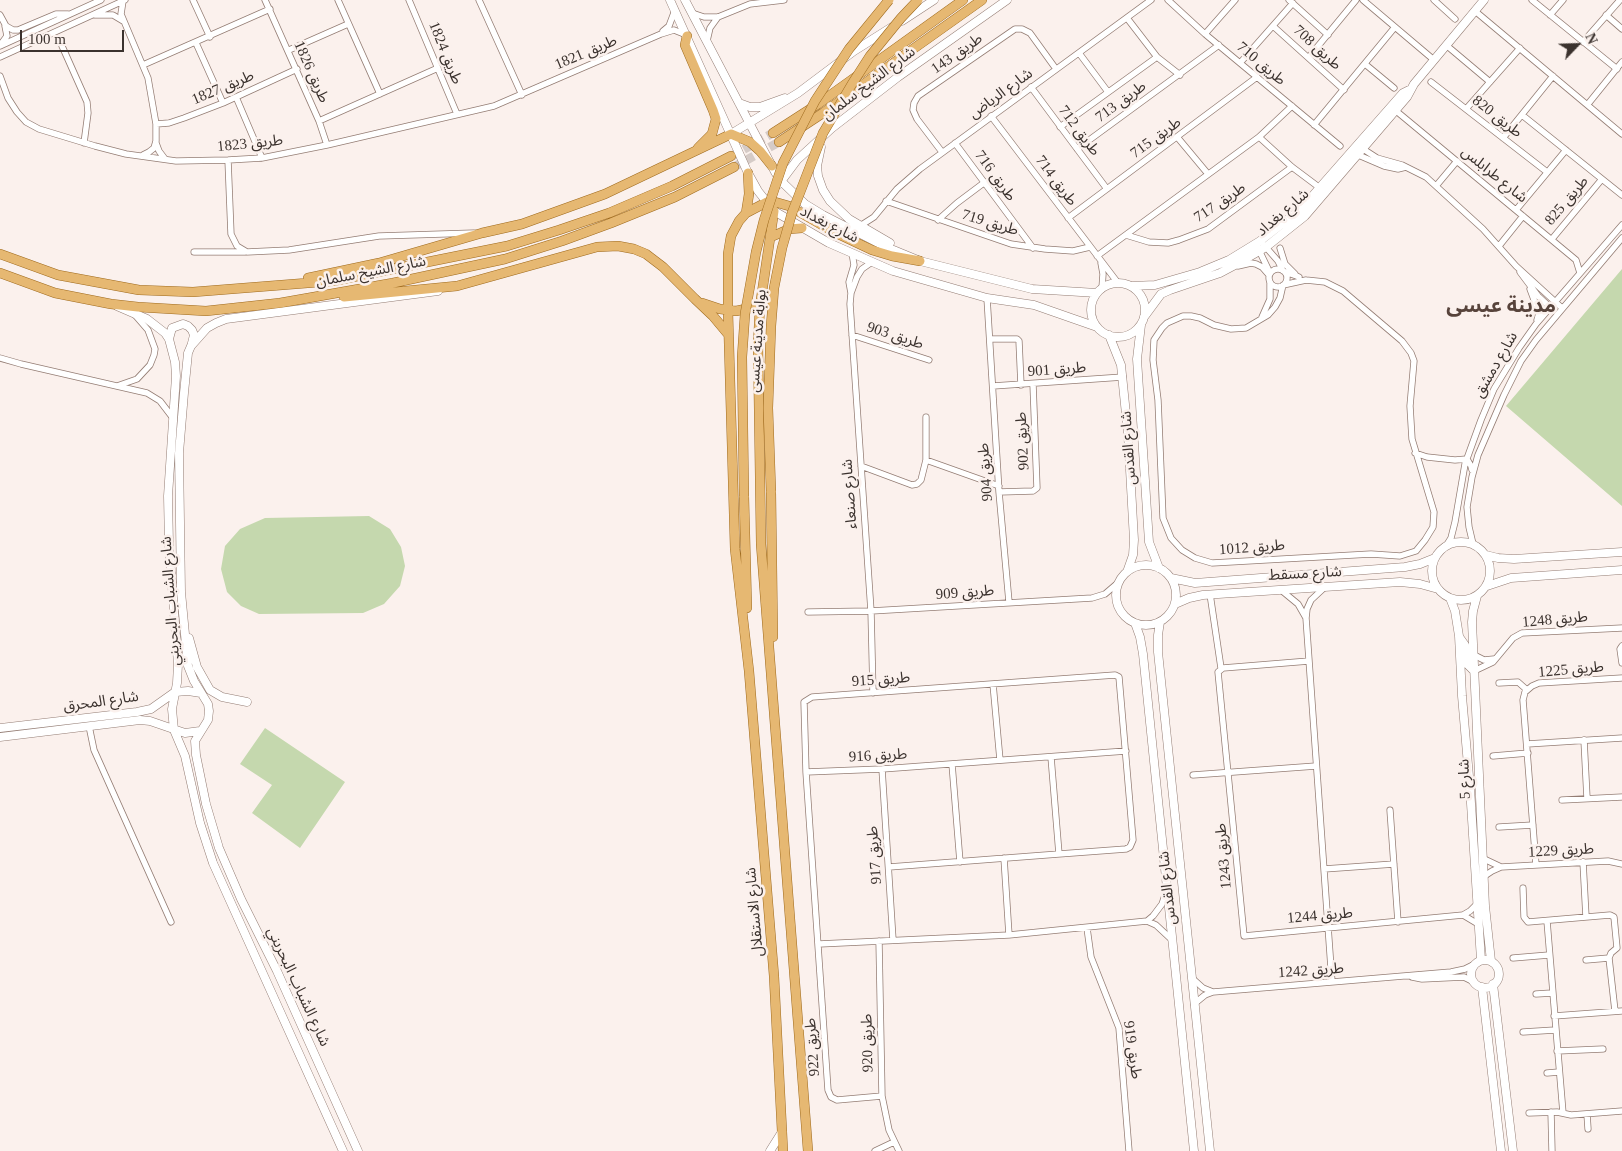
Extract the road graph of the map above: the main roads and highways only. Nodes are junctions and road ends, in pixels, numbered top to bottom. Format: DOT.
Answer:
graph roads {
  1 [pos="889,0"];
  2 [pos="918,0"];
  3 [pos="964,0"];
  4 [pos="982,0"];
  5 [pos="687,36"];
  6 [pos="773,133"];
  7 [pos="779,142"];
  8 [pos="735,153"];
  9 [pos="690,155"];
  10 [pos="772,166"];
  11 [pos="734,167"];
  12 [pos="748,173"];
  13 [pos="772,205"];
  14 [pos="746,213"];
  15 [pos="802,228"];
  16 [pos="771,237"];
  17 [pos="0,254"];
  18 [pos="920,261"];
  19 [pos="0,273"];
  20 [pos="267,286"];
  21 [pos="310,298"];
  22 [pos="694,300"];
  23 [pos="760,306"];
  24 [pos="728,311"];
  25 [pos="729,334"];
  26 [pos="749,671"];
  27 [pos="774,722"];
  28 [pos="783,1151"];
  29 [pos="808,1151"];
  1 -- 26 [label="main road, بوابة مدينة عيسى, bridge"];
  2 -- 27 [label="main road, بوابة مدينة عيسى, bridge"];
  3 -- 6 [label="main road, شارع الشيخ سلمان"];
  4 -- 7 [label="main road, شارع الشيخ سلمان"];
  5 -- 9 [label="main road"];
  8 -- 20 [label="main road, شارع الشيخ سلمان"];
  9 -- 10 [label="main road"];
  9 -- 20 [label="main road"];
  11 -- 21 [label="main road, شارع الشيخ سلمان"];
  12 -- 14 [label="main road"];
  13 -- 14 [label="main road"];
  13 -- 16 [label="main road"];
  13 -- 18 [label="main road"];
  14 -- 24 [label="main road"];
  15 -- 16 [label="main road"];
  16 -- 23 [label="main road"];
  17 -- 20 [label="main road, شارع الشيخ سلمان"];
  19 -- 21 [label="main road, شارع الشيخ سلمان"];
  21 -- 22 [label="main road"];
  22 -- 24 [label="main road"];
  22 -- 25 [label="main road"];
  23 -- 24 [label="main road"];
  23 -- 27 [label="main road"];
  24 -- 25 [label="main road"];
  25 -- 26 [label="main road"];
  26 -- 28 [label="main road, شارع الاستقلال"];
  27 -- 29 [label="main road"];
}
